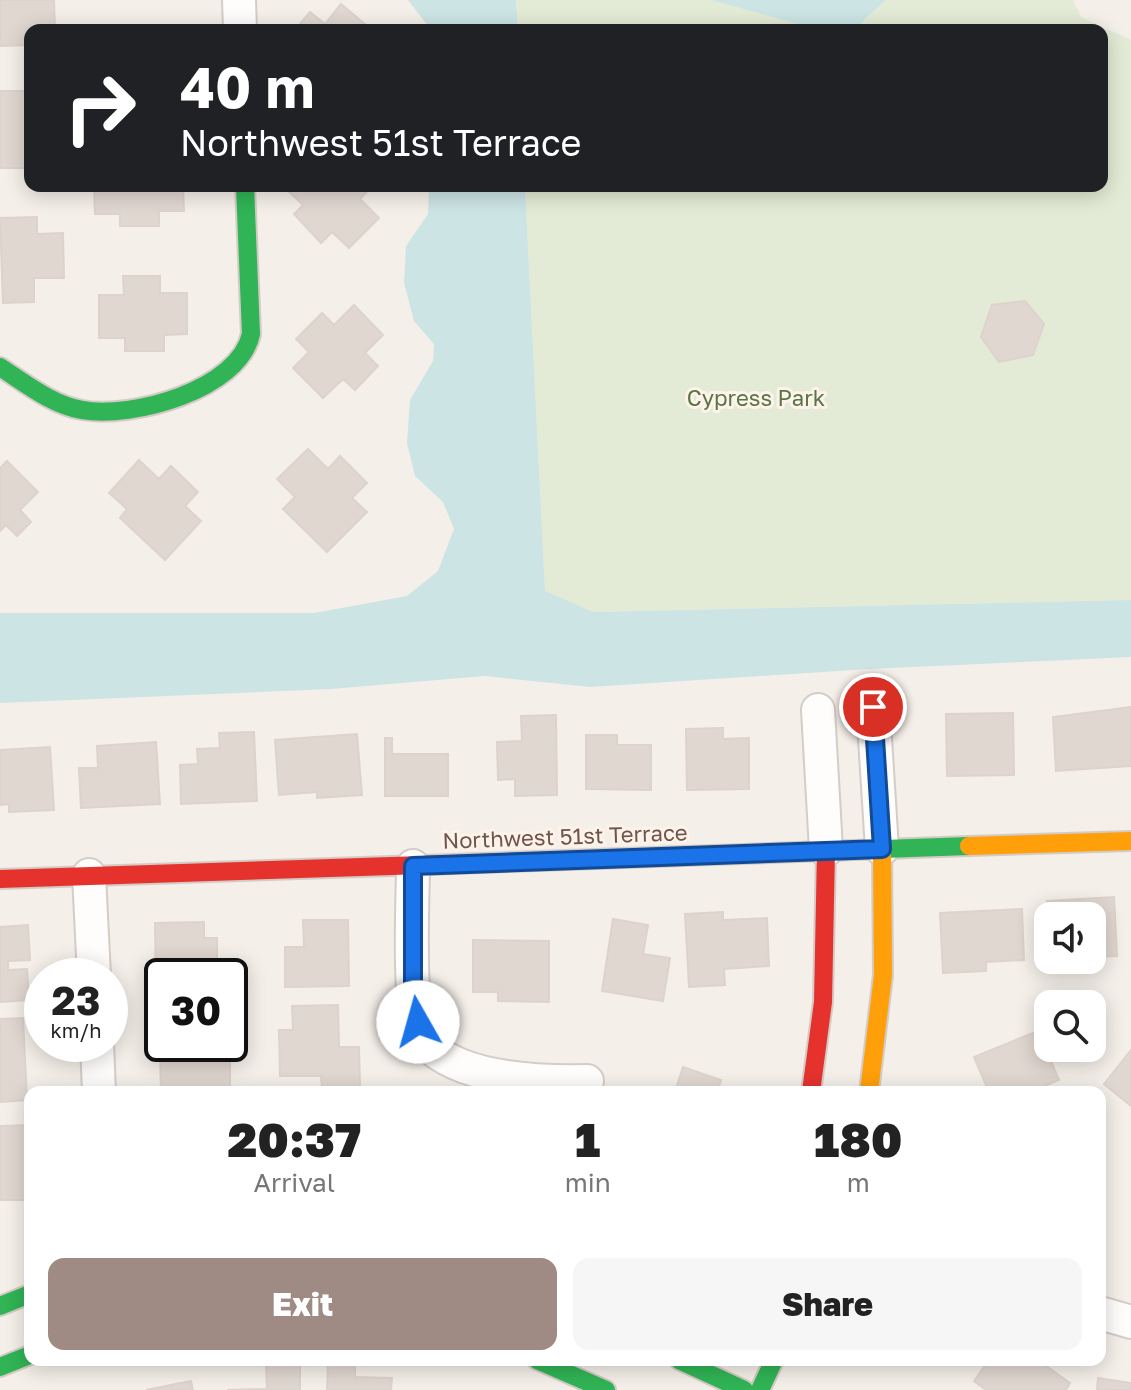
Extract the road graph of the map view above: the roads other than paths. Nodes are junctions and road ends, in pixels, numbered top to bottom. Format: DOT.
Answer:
graph roads {
  1 [pos="239,0"];
  2 [pos="240,24"];
  3 [pos="245,192"];
  4 [pos="0,367"];
  5 [pos="873,707"];
  6 [pos="818,710"];
  7 [pos="1131,841"];
  8 [pos="882,849"];
  9 [pos="826,850"];
  10 [pos="413,866"];
  11 [pos="89,875"];
  12 [pos="0,879"];
  13 [pos="93,958"];
  14 [pos="98,1062"];
  15 [pos="587,1081"];
  16 [pos="99,1086"];
  17 [pos="812,1086"];
  18 [pos="870,1086"];
  19 [pos="24,1296"];
  20 [pos="0,1306"];
  21 [pos="1106,1315"];
  22 [pos="1131,1322"];
  23 [pos="24,1357"];
  24 [pos="551,1366"];
  25 [pos="771,1366"];
  26 [pos="0,1367"];
  27 [pos="705,1374"];
  28 [pos="606,1390"];
  29 [pos="744,1390"];
  30 [pos="760,1390"];
  1 -- 2 [label="street"];
  3 -- 4 [label="street"];
  5 -- 8 [label="street"];
  6 -- 9 [label="street"];
  7 -- 8 [label="street, Northwest 51st Terrace"];
  8 -- 9 [label="street, Northwest 51st Terrace"];
  8 -- 18 [label="street"];
  9 -- 10 [label="street, Northwest 51st Terrace"];
  9 -- 17 [label="street"];
  10 -- 11 [label="street, Northwest 51st Terrace"];
  10 -- 15 [label="street"];
  11 -- 12 [label="street, Northwest 51st Terrace"];
  11 -- 13 [label="street"];
  14 -- 16 [label="street"];
  19 -- 20 [label="street"];
  21 -- 22 [label="street"];
  23 -- 26 [label="street"];
  24 -- 28 [label="street"];
  25 -- 30 [label="street"];
  27 -- 29 [label="street"];
}
